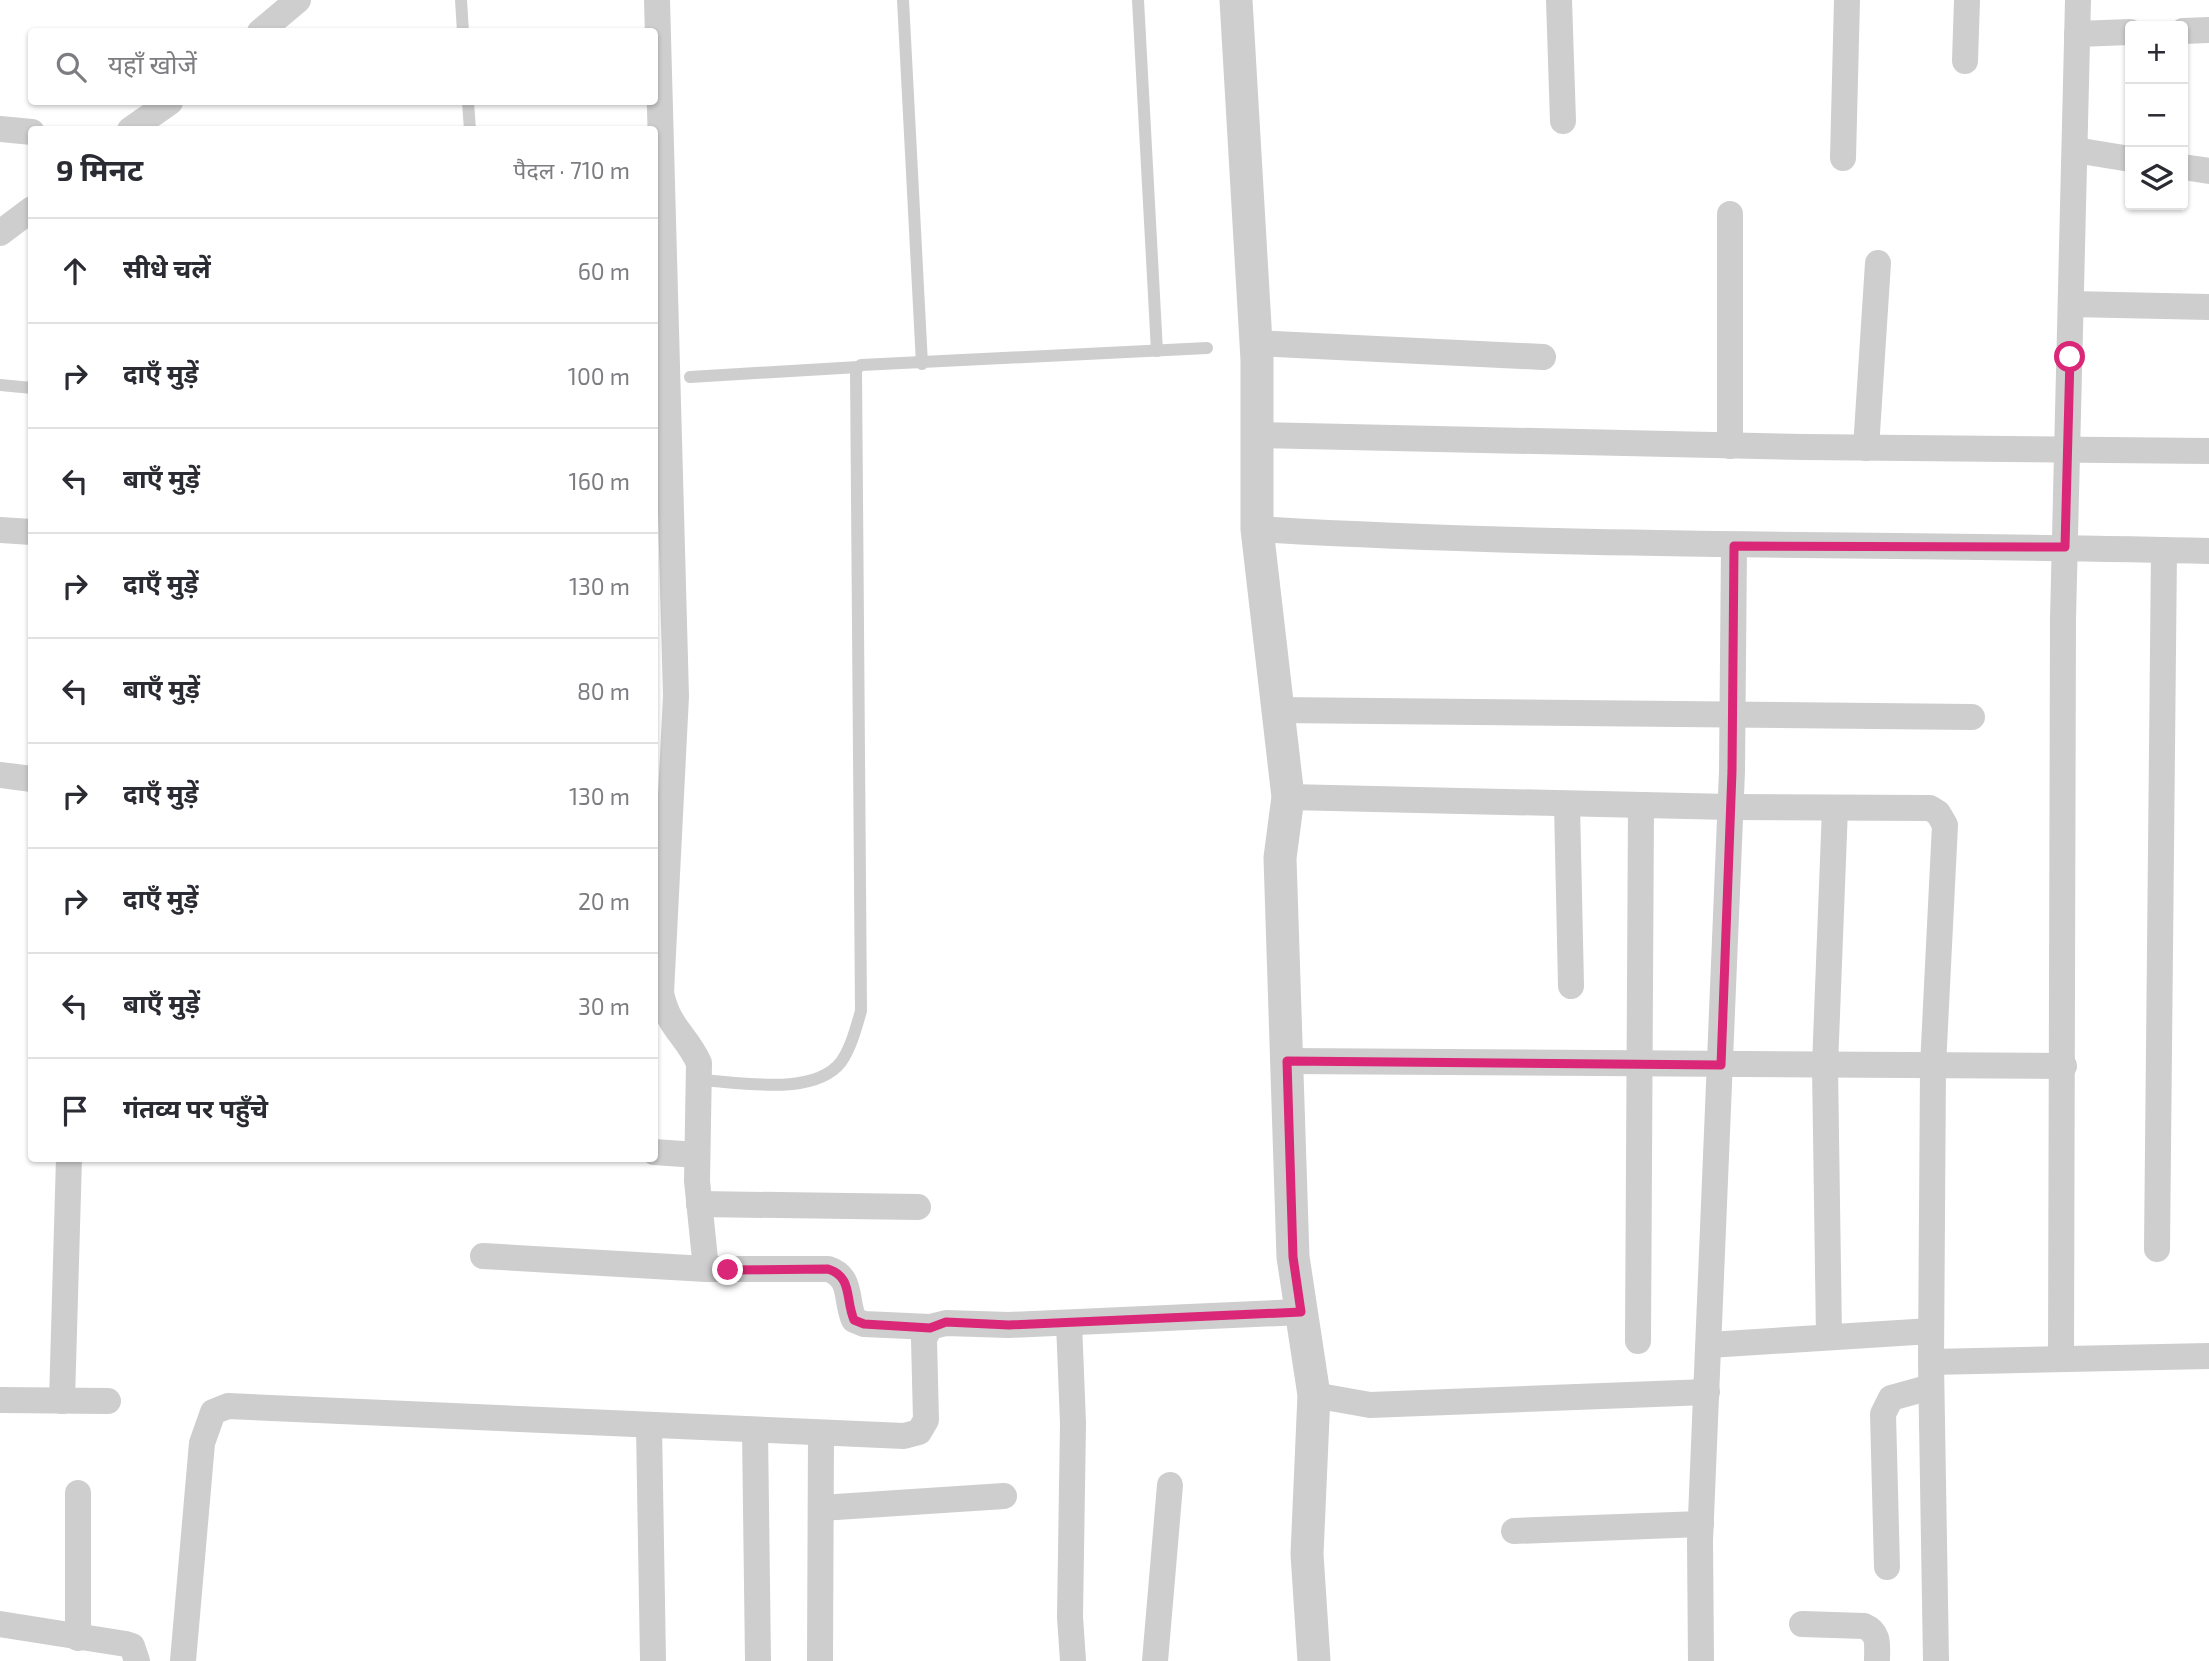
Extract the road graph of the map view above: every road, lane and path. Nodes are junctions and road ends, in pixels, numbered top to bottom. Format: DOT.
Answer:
graph roads {
  1 [pos="298,0"];
  2 [pos="461,0"];
  3 [pos="657,0"];
  4 [pos="903,0"];
  5 [pos="1138,0"];
  6 [pos="1236,0"];
  7 [pos="1559,0"];
  8 [pos="1847,0"];
  9 [pos="1966,0"];
  10 [pos="2078,0"];
  11 [pos="265,28"];
  12 [pos="463,28"];
  13 [pos="658,28"];
  14 [pos="2209,30"];
  15 [pos="2188,31"];
  16 [pos="2125,32"];
  17 [pos="2077,34"];
  18 [pos="658,37"];
  19 [pos="1965,61"];
  20 [pos="166,105"];
  21 [pos="468,105"];
  22 [pos="1563,121"];
  23 [pos="137,126"];
  24 [pos="470,126"];
  25 [pos="0,129"];
  26 [pos="28,132"];
  27 [pos="2075,150"];
  28 [pos="1843,158"];
  29 [pos="2125,158"];
  30 [pos="2188,168"];
  31 [pos="2209,171"];
  32 [pos="28,212"];
  33 [pos="1730,214"];
  34 [pos="0,233"];
  35 [pos="1878,263"];
  36 [pos="2071,304"];
  37 [pos="2209,307"];
  38 [pos="1256,343"];
  39 [pos="1207,348"];
  40 [pos="1157,351"];
  41 [pos="1543,357"];
  42 [pos="922,364"];
  43 [pos="858,367"];
  44 [pos="690,377"];
  45 [pos="0,385"];
  46 [pos="28,388"];
  47 [pos="1257,435"];
  48 [pos="1730,446"];
  49 [pos="1866,448"];
  50 [pos="2068,450"];
  51 [pos="2209,452"];
  52 [pos="1257,529"];
  53 [pos="0,530"];
  54 [pos="28,532"];
  55 [pos="1734,546"];
  56 [pos="2065,547"];
  57 [pos="2164,550"];
  58 [pos="2209,551"];
  59 [pos="1276,710"];
  60 [pos="1732,715"];
  61 [pos="1972,717"];
  62 [pos="0,775"];
  63 [pos="28,778"];
  64 [pos="1289,797"];
  65 [pos="1567,804"];
  66 [pos="1642,806"];
  67 [pos="1730,807"];
  68 [pos="1835,807"];
  69 [pos="660,919"];
  70 [pos="1570,986"];
  71 [pos="1287,1061"];
  72 [pos="1640,1064"];
  73 [pos="1721,1065"];
  74 [pos="1825,1066"];
  75 [pos="1933,1066"];
  76 [pos="2064,1066"];
  77 [pos="701,1080"];
  78 [pos="658,1152"];
  79 [pos="697,1155"];
  80 [pos="69,1162"];
  81 [pos="699,1204"];
  82 [pos="918,1207"];
  83 [pos="2157,1249"];
  84 [pos="483,1256"];
  85 [pos="706,1269"];
  86 [pos="1301,1312"];
  87 [pos="1069,1323"];
  88 [pos="930,1328"];
  89 [pos="1931,1331"];
  90 [pos="1829,1337"];
  91 [pos="1637,1341"];
  92 [pos="1709,1345"];
  93 [pos="2209,1356"];
  94 [pos="2061,1357"];
  95 [pos="1931,1375"];
  96 [pos="1707,1392"];
  97 [pos="1314,1395"];
  98 [pos="0,1401"];
  99 [pos="62,1401"];
  100 [pos="108,1401"];
  101 [pos="649,1426"];
  102 [pos="755,1431"];
  103 [pos="821,1434"];
  104 [pos="1170,1485"];
  105 [pos="78,1493"];
  106 [pos="1004,1496"];
  107 [pos="821,1508"];
  108 [pos="1701,1524"];
  109 [pos="1514,1531"];
  110 [pos="1887,1567"];
  111 [pos="0,1624"];
  112 [pos="1802,1624"];
  113 [pos="78,1638"];
  114 [pos="137,1661"];
  115 [pos="183,1661"];
  116 [pos="653,1661"];
  117 [pos="758,1661"];
  118 [pos="820,1661"];
  119 [pos="1073,1661"];
  120 [pos="1155,1661"];
  121 [pos="1314,1661"];
  122 [pos="1701,1661"];
  123 [pos="1877,1661"];
  124 [pos="1936,1661"];
  1 -- 11 [label="street"];
  2 -- 12 [label="lane"];
  3 -- 13 [label="street"];
  4 -- 42 [label="lane"];
  5 -- 40 [label="lane"];
  6 -- 38 [label="street"];
  7 -- 22 [label="street"];
  8 -- 28 [label="street"];
  9 -- 19 [label="street"];
  10 -- 17 [label="street"];
  14 -- 15 [label="street"];
  16 -- 17 [label="street"];
  17 -- 27 [label="street"];
  18 -- 69 [label="street"];
  20 -- 23 [label="street"];
  21 -- 24 [label="lane"];
  25 -- 26 [label="street"];
  27 -- 29 [label="street"];
  27 -- 36 [label="street"];
  30 -- 31 [label="street"];
  32 -- 34 [label="street"];
  33 -- 48 [label="street"];
  35 -- 49 [label="street"];
  36 -- 37 [label="street"];
  36 -- 50 [label="street"];
  38 -- 41 [label="street"];
  38 -- 47 [label="street"];
  39 -- 40 [label="lane"];
  40 -- 42 [label="lane"];
  42 -- 43 [label="lane"];
  43 -- 44 [label="lane"];
  43 -- 77 [label="lane"];
  45 -- 46 [label="lane"];
  47 -- 48 [label="street"];
  47 -- 52 [label="street"];
  48 -- 49 [label="street"];
  49 -- 50 [label="street"];
  50 -- 51 [label="street"];
  50 -- 56 [label="street"];
  52 -- 55 [label="street"];
  52 -- 59 [label="street"];
  53 -- 54 [label="street"];
  55 -- 56 [label="street"];
  55 -- 60 [label="street"];
  56 -- 57 [label="street"];
  56 -- 76 [label="street"];
  57 -- 58 [label="street"];
  57 -- 83 [label="street"];
  59 -- 60 [label="street"];
  59 -- 64 [label="street"];
  60 -- 61 [label="street"];
  60 -- 67 [label="street"];
  62 -- 63 [label="street"];
  64 -- 65 [label="street"];
  64 -- 71 [label="street"];
  65 -- 66 [label="street"];
  65 -- 70 [label="street"];
  66 -- 67 [label="street"];
  66 -- 72 [label="street"];
  67 -- 68 [label="street"];
  67 -- 73 [label="street"];
  68 -- 74 [label="street"];
  68 -- 75 [label="street"];
  69 -- 77 [label="street"];
  71 -- 72 [label="street"];
  71 -- 86 [label="street"];
  72 -- 73 [label="street"];
  72 -- 91 [label="street"];
  73 -- 74 [label="street"];
  73 -- 92 [label="street"];
  74 -- 75 [label="street"];
  74 -- 90 [label="street"];
  75 -- 76 [label="street"];
  75 -- 89 [label="street"];
  76 -- 94 [label="street"];
  77 -- 79 [label="street"];
  78 -- 79 [label="street"];
  79 -- 81 [label="street"];
  80 -- 99 [label="street"];
  81 -- 82 [label="street"];
  81 -- 85 [label="street"];
  84 -- 85 [label="street"];
  85 -- 88 [label="street"];
  86 -- 87 [label="street"];
  86 -- 97 [label="street"];
  87 -- 88 [label="street"];
  87 -- 119 [label="street"];
  88 -- 103 [label="street"];
  89 -- 90 [label="street"];
  89 -- 95 [label="street"];
  90 -- 92 [label="street"];
  92 -- 96 [label="street"];
  93 -- 94 [label="street"];
  94 -- 95 [label="street"];
  95 -- 110 [label="street"];
  95 -- 124 [label="street"];
  96 -- 97 [label="street"];
  96 -- 108 [label="street"];
  97 -- 121 [label="street"];
  98 -- 99 [label="street"];
  99 -- 100 [label="street"];
  101 -- 102 [label="street"];
  101 -- 115 [label="street"];
  101 -- 116 [label="street"];
  102 -- 103 [label="street"];
  102 -- 117 [label="street"];
  103 -- 107 [label="street"];
  104 -- 120 [label="street"];
  105 -- 113 [label="street"];
  106 -- 107 [label="street"];
  107 -- 118 [label="street"];
  108 -- 109 [label="street"];
  108 -- 122 [label="street"];
  111 -- 113 [label="street"];
  112 -- 123 [label="street"];
  113 -- 114 [label="street"];
}
